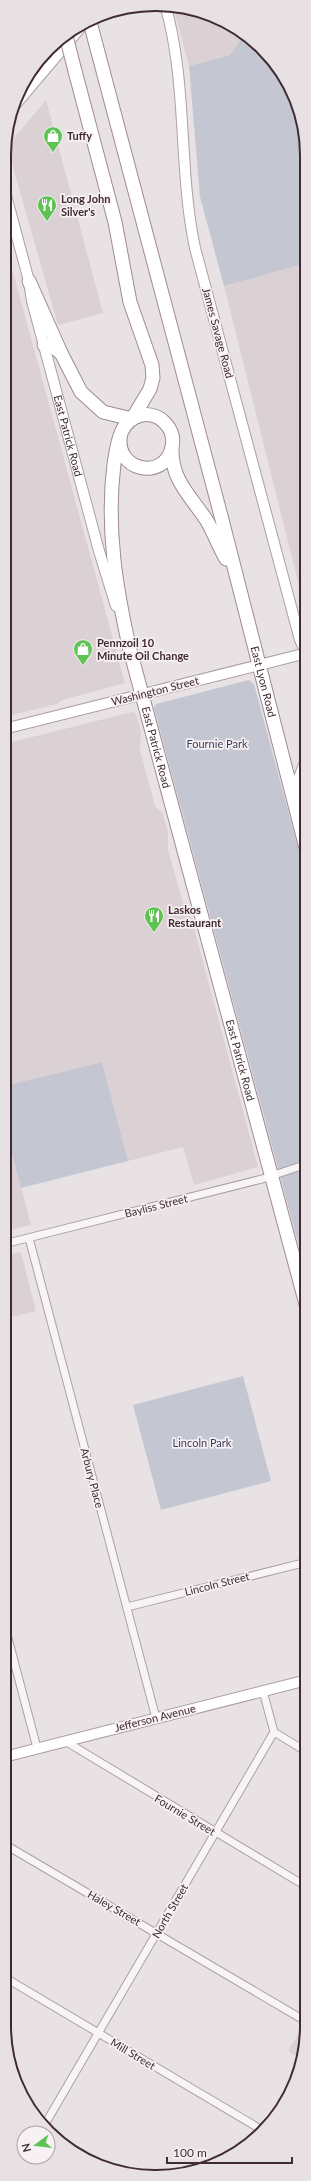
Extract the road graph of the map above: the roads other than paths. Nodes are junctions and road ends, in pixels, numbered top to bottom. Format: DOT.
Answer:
graph roads {
  1 [pos="167,11"];
  2 [pos="91,26"];
  3 [pos="73,37"];
  4 [pos="68,41"];
  5 [pos="26,92"];
  6 [pos="11,214"];
  7 [pos="29,281"];
  8 [pos="44,345"];
  9 [pos="61,353"];
  10 [pos="132,419"];
  11 [pos="121,433"];
  12 [pos="172,446"];
  13 [pos="236,574"];
  14 [pos="300,640"];
  15 [pos="130,650"];
  16 [pos="300,655"];
  17 [pos="259,665"];
  18 [pos="142,694"];
  19 [pos="11,727"];
  20 [pos="300,775"];
  21 [pos="294,805"];
  22 [pos="300,827"];
  23 [pos="300,1167"];
  24 [pos="271,1177"];
  25 [pos="29,1238"];
  26 [pos="11,1242"];
  27 [pos="300,1283"];
  28 [pos="300,1564"];
  29 [pos="127,1607"];
  30 [pos="11,1650"];
  31 [pos="300,1682"];
  32 [pos="263,1691"];
  33 [pos="156,1718"];
  34 [pos="274,1732"];
  35 [pos="65,1741"];
  36 [pos="37,1748"];
  37 [pos="300,1748"];
  38 [pos="11,1755"];
  39 [pos="215,1833"];
  40 [pos="11,1848"];
  41 [pos="300,1883"];
  42 [pos="157,1933"];
  43 [pos="11,1981"];
  44 [pos="300,2018"];
  45 [pos="98,2033"];
  46 [pos="47,2121"];
  47 [pos="258,2128"];
  1 -- 14 [label="street, James Savage Road"];
  2 -- 13 [label="highway, East Lyon Road"];
  3 -- 5 [label="street"];
  4 -- 10 [label="highway, bridge"];
  6 -- 7 [label="street, East Patrick Road"];
  7 -- 8 [label="street, East Patrick Road"];
  7 -- 9 [label="highway"];
  8 -- 9 [label="highway"];
  8 -- 15 [label="street, East Patrick Road"];
  9 -- 10 [label="highway"];
  10 -- 11 [label="highway"];
  10 -- 12 [label="highway"];
  11 -- 12 [label="highway"];
  11 -- 15 [label="highway"];
  12 -- 13 [label="highway"];
  13 -- 17 [label="highway, East Lyon Road"];
  15 -- 18 [label="highway, East Patrick Road"];
  16 -- 17 [label="street, Washington Street"];
  17 -- 18 [label="street, Washington Street"];
  17 -- 21 [label="highway, East Lyon Road"];
  18 -- 19 [label="street, Washington Street"];
  18 -- 24 [label="highway, East Patrick Road"];
  20 -- 21 [label="street"];
  21 -- 22 [label="highway, East Lyon Road"];
  23 -- 24 [label="street, Bayliss Street"];
  24 -- 25 [label="street, Bayliss Street"];
  24 -- 27 [label="highway, East Patrick Road"];
  25 -- 26 [label="street, Bayliss Street"];
  25 -- 29 [label="street, Arbury Place"];
  28 -- 29 [label="street, Lincoln Street"];
  29 -- 33 [label="street, Arbury Place"];
  30 -- 36 [label="street"];
  31 -- 32 [label="street, Jefferson Avenue"];
  32 -- 33 [label="street, Jefferson Avenue"];
  32 -- 34 [label="street"];
  33 -- 35 [label="street, Jefferson Avenue"];
  34 -- 37 [label="street"];
  34 -- 39 [label="street, North Street"];
  35 -- 36 [label="street, Jefferson Avenue"];
  35 -- 39 [label="street, Fournie Street"];
  36 -- 38 [label="street, Jefferson Avenue"];
  39 -- 41 [label="street, Fournie Street"];
  39 -- 42 [label="street, North Street"];
  40 -- 42 [label="street, Haley Street"];
  42 -- 44 [label="street, Haley Street"];
  42 -- 45 [label="street, North Street"];
  43 -- 45 [label="street, Mill Street"];
  45 -- 46 [label="street, North Street"];
  45 -- 47 [label="street, Mill Street"];
}
